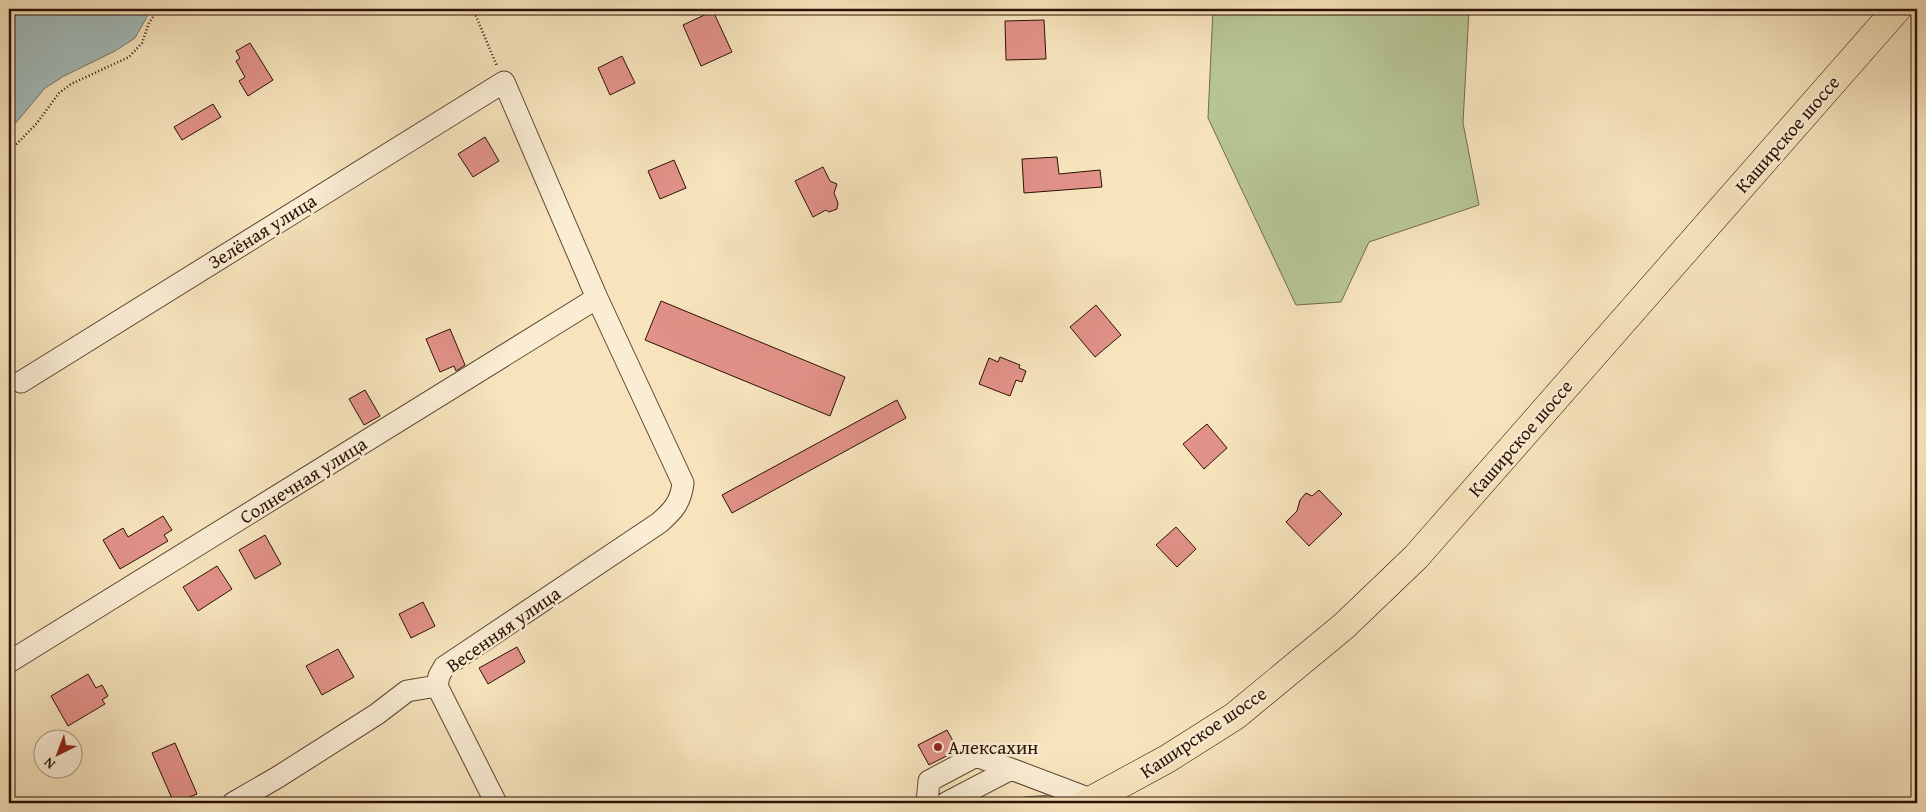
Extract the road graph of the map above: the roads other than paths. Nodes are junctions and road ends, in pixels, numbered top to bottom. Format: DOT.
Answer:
graph roads {
  1 [pos="1897,9"];
  2 [pos="597,298"];
  3 [pos="21,382"];
  4 [pos="9,662"];
  5 [pos="437,686"];
  6 [pos="1011,769"];
  7 [pos="1090,802"];
  8 [pos="233,803"];
  9 [pos="496,803"];
  10 [pos="927,803"];
  11 [pos="946,803"];
  1 -- 7 [label="main road, Каширское шоссе"];
  2 -- 3 [label="street, Зелёная улица"];
  2 -- 4 [label="street, Солнечная улица"];
  2 -- 5 [label="street, Весенняя улица"];
  5 -- 8 [label="street, Весенняя улица"];
  5 -- 9 [label="street"];
  6 -- 7 [label="street"];
  6 -- 10 [label="street"];
  6 -- 11 [label="street"];
}
